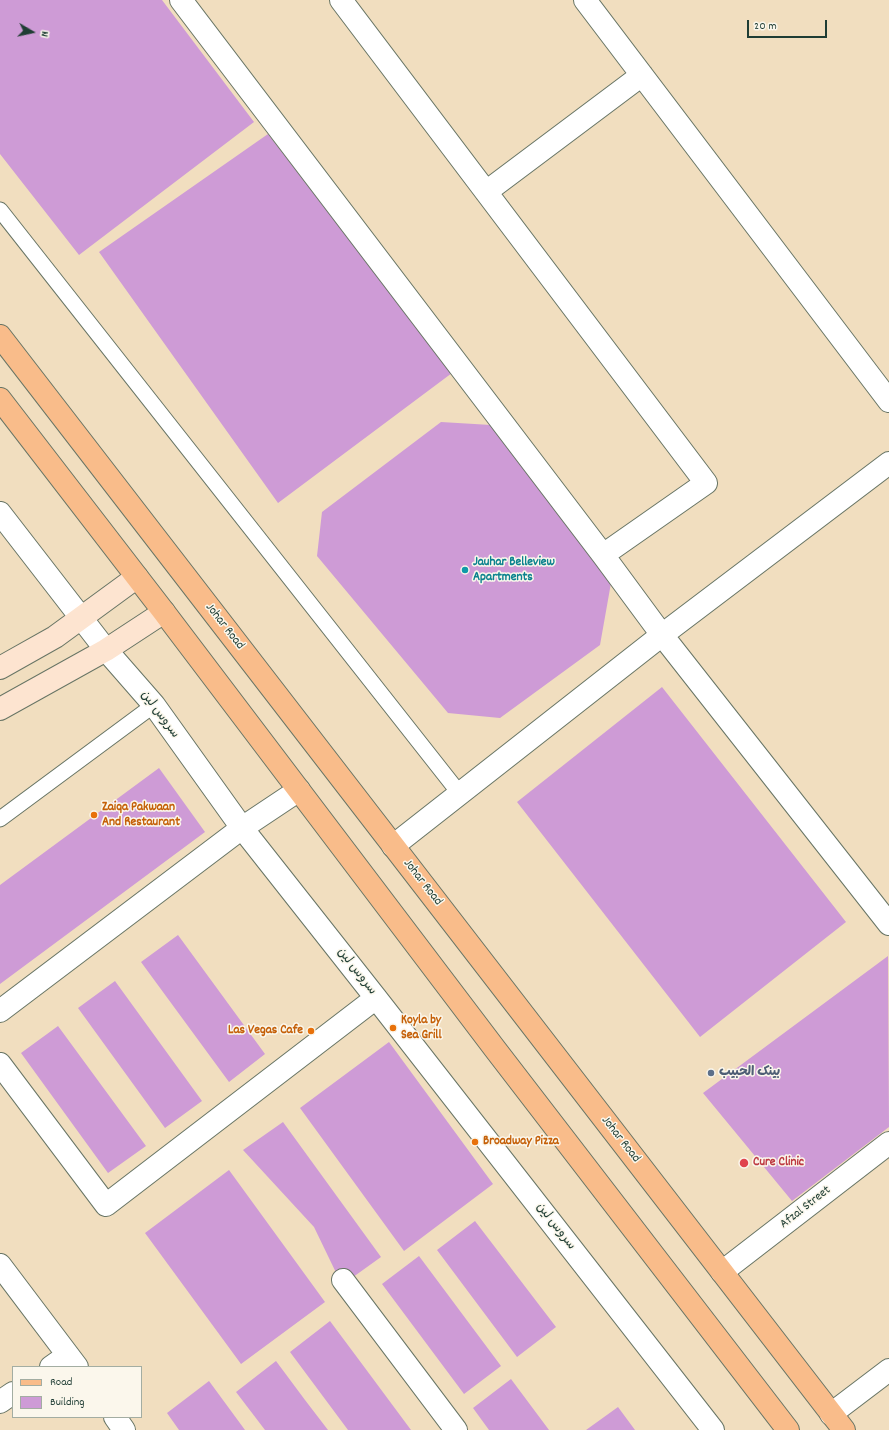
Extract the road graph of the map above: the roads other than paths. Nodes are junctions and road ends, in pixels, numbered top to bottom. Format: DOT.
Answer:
graph roads {
  1 [pos="181,0"];
  2 [pos="341,0"];
  3 [pos="586,0"];
  4 [pos="642,75"];
  5 [pos="486,192"];
  6 [pos="0,210"];
  7 [pos="0,336"];
  8 [pos="0,399"];
  9 [pos="889,401"];
  10 [pos="889,464"];
  11 [pos="0,513"];
  12 [pos="603,556"];
  13 [pos="137,578"];
  14 [pos="164,612"];
  15 [pos="82,618"];
  16 [pos="662,635"];
  17 [pos="106,650"];
  18 [pos="0,668"];
  19 [pos="154,705"];
  20 [pos="0,709"];
  21 [pos="299,790"];
  22 [pos="460,794"];
  23 [pos="0,819"];
  24 [pos="242,828"];
  25 [pos="393,846"];
  26 [pos="889,924"];
  27 [pos="376,998"];
  28 [pos="0,1011"];
  29 [pos="0,1064"];
  30 [pos="889,1143"];
  31 [pos="0,1264"];
  32 [pos="722,1272"];
  33 [pos="343,1280"];
  34 [pos="66,1363"];
  35 [pos="889,1370"];
  36 [pos="12,1394"];
  37 [pos="0,1402"];
  38 [pos="116,1418"];
  39 [pos="837,1422"];
  40 [pos="124,1430"];
  41 [pos="456,1430"];
  42 [pos="713,1430"];
  43 [pos="788,1430"];
  1 -- 12 [label="street"];
  2 -- 5 [label="street"];
  3 -- 4 [label="street"];
  4 -- 5 [label="street"];
  4 -- 9 [label="street"];
  5 -- 12 [label="street"];
  6 -- 22 [label="lane"];
  7 -- 25 [label="main road, Johar Road"];
  8 -- 13 [label="main road"];
  10 -- 16 [label="street"];
  11 -- 15 [label="street, سروس لین"];
  12 -- 16 [label="street"];
  13 -- 14 [label="main road"];
  13 -- 15 [label="street"];
  14 -- 17 [label="street"];
  14 -- 21 [label="main road"];
  15 -- 17 [label="street, سروس لین"];
  15 -- 18 [label="street"];
  16 -- 22 [label="street"];
  16 -- 26 [label="street"];
  17 -- 19 [label="street, سروس لین"];
  17 -- 20 [label="street"];
  19 -- 23 [label="lane"];
  19 -- 24 [label="street, سروس لین"];
  21 -- 24 [label="street"];
  21 -- 43 [label="main road"];
  22 -- 25 [label="street"];
  24 -- 27 [label="street, سروس لین"];
  24 -- 28 [label="street"];
  25 -- 32 [label="main road, Johar Road"];
  27 -- 29 [label="street"];
  27 -- 42 [label="street, سروس لین"];
  30 -- 32 [label="street, Afzal Street"];
  31 -- 34 [label="street"];
  32 -- 39 [label="main road, Johar Road"];
  33 -- 41 [label="street"];
  35 -- 39 [label="street"];
  36 -- 37 [label="street"];
  38 -- 40 [label="street"];
}
